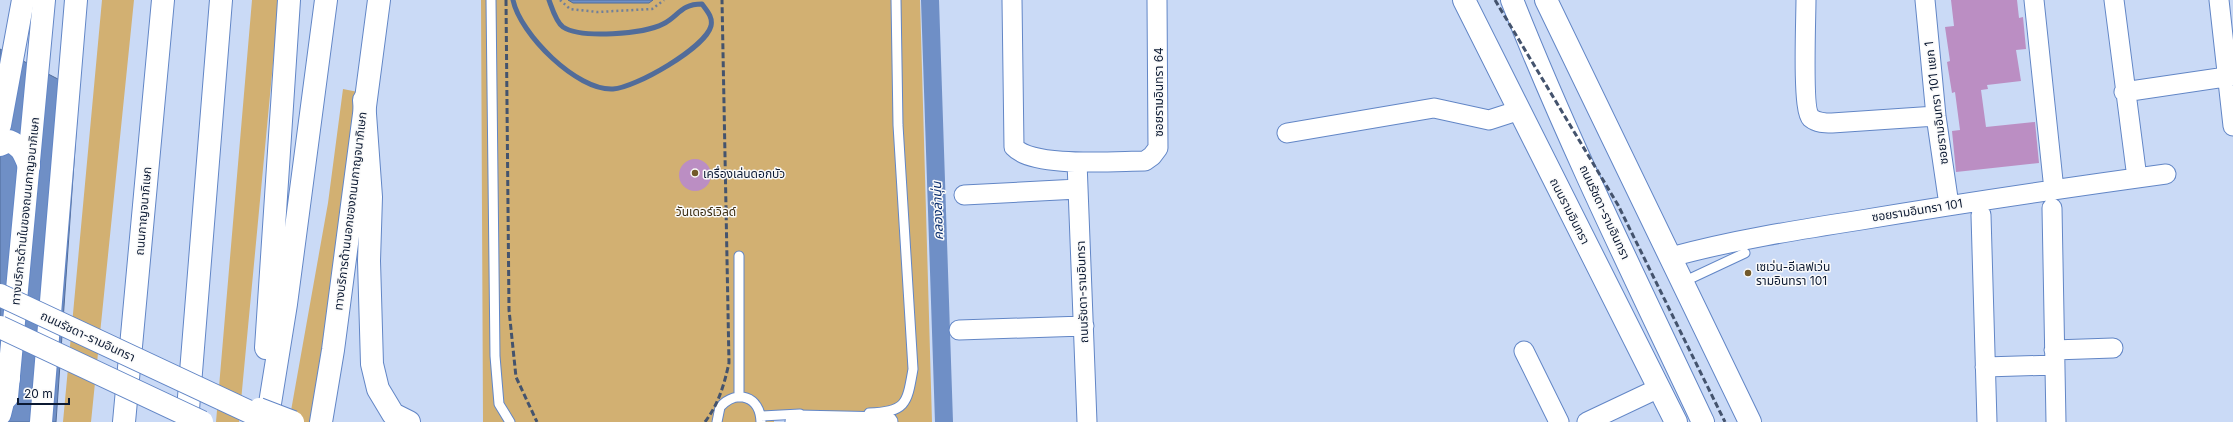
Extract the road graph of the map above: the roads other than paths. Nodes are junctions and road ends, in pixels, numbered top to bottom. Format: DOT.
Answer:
graph roads {
  1 [pos="23,0"];
  2 [pos="44,0"];
  3 [pos="76,0"];
  4 [pos="163,0"];
  5 [pos="221,0"];
  6 [pos="289,0"];
  7 [pos="326,0"];
  8 [pos="379,0"];
  9 [pos="491,0"];
  10 [pos="896,0"];
  11 [pos="1012,0"];
  12 [pos="1157,0"];
  13 [pos="1464,0"];
  14 [pos="1512,0"];
  15 [pos="1546,0"];
  16 [pos="1806,0"];
  17 [pos="1925,0"];
  18 [pos="2034,0"];
  19 [pos="2114,0"];
  20 [pos="2219,0"];
  21 [pos="2230,76"];
  22 [pos="2124,92"];
  23 [pos="364,100"];
  24 [pos="1520,110"];
  25 [pos="1936,116"];
  26 [pos="0,126"];
  27 [pos="2233,126"];
  28 [pos="1287,133"];
  29 [pos="0,145"];
  30 [pos="1077,162"];
  31 [pos="29,166"];
  32 [pos="2166,174"];
  33 [pos="2137,178"];
  34 [pos="1078,189"];
  35 [pos="964,195"];
  36 [pos="2053,199"];
  37 [pos="1949,205"];
  38 [pos="1981,215"];
  39 [pos="1745,253"];
  40 [pos="739,256"];
  41 [pos="1671,257"];
  42 [pos="1683,282"];
  43 [pos="0,295"];
  44 [pos="1084,326"];
  45 [pos="0,327"];
  46 [pos="959,330"];
  47 [pos="2113,348"];
  48 [pos="1524,351"];
  49 [pos="2054,357"];
  50 [pos="1985,367"];
  51 [pos="9,378"];
  52 [pos="176,378"];
  53 [pos="1659,388"];
  54 [pos="740,397"];
  55 [pos="0,414"];
  56 [pos="761,419"];
  57 [pos="845,421"];
  58 [pos="5,422"];
  59 [pos="40,422"];
  60 [pos="124,422"];
  61 [pos="187,422"];
  62 [pos="202,422"];
  63 [pos="262,422"];
  64 [pos="268,422"];
  65 [pos="271,422"];
  66 [pos="293,422"];
  67 [pos="321,422"];
  68 [pos="409,422"];
  69 [pos="510,422"];
  70 [pos="717,422"];
  71 [pos="795,422"];
  72 [pos="888,422"];
  73 [pos="1088,422"];
  74 [pos="1558,422"];
  75 [pos="1587,422"];
  76 [pos="1676,422"];
  77 [pos="1703,422"];
  78 [pos="1750,422"];
  79 [pos="1987,422"];
  80 [pos="2056,422"];
  1 -- 26 [label="main road"];
  2 -- 31 [label="main road, ทางบริการด้านในของถนนกาญจนาภิเษก"];
  3 -- 59 [label="main road, bridge"];
  4 -- 60 [label="main road, ถนนกาญจนาภิเษก"];
  5 -- 61 [label="main road"];
  6 -- 63 [label="main road"];
  7 -- 64 [label="main road"];
  8 -- 23 [label="main road, ทางบริการด้านนอกของถนนกาญจนาภิเษก"];
  9 -- 69 [label="lane"];
  10 -- 56 [label="lane"];
  11 -- 30 [label="street, ซอยรามอินทรา 64"];
  12 -- 30 [label="street, ซอยรามอินทรา 64"];
  13 -- 24 [label="main road, ถนนรามอินทรา"];
  14 -- 77 [label="main road, ถนนรัชดา-รามอินทรา"];
  15 -- 41 [label="main road"];
  16 -- 25 [label="street"];
  17 -- 25 [label="street, ซอยรามอินทรา 101 แยก 1"];
  18 -- 36 [label="street"];
  19 -- 22 [label="street"];
  20 -- 21 [label="street"];
  21 -- 22 [label="street"];
  21 -- 27 [label="street"];
  22 -- 33 [label="street"];
  23 -- 67 [label="main road, ทางบริการด้านนอกของถนนกาญจนาภิเษก"];
  23 -- 68 [label="main road"];
  24 -- 28 [label="street"];
  24 -- 53 [label="main road, ถนนรามอินทรา"];
  25 -- 37 [label="street, ซอยรามอินทรา 101 แยก 1"];
  29 -- 31 [label="main road"];
  30 -- 34 [label="street, ถนนรัชดา-รามอินทรา"];
  31 -- 51 [label="main road, ทางบริการด้านในของถนนกาญจนาภิเษก, bridge"];
  32 -- 33 [label="street, ซอยรามอินทรา 101"];
  33 -- 36 [label="street, ซอยรามอินทรา 101"];
  34 -- 35 [label="street"];
  34 -- 44 [label="street, ถนนรัชดา-รามอินทรา"];
  36 -- 37 [label="street, ซอยรามอินทรา 101"];
  36 -- 49 [label="street"];
  37 -- 41 [label="street, ซอยรามอินทรา 101"];
  38 -- 50 [label="street"];
  39 -- 42 [label="lane"];
  40 -- 54 [label="lane"];
  41 -- 42 [label="main road"];
  42 -- 78 [label="main road"];
  43 -- 52 [label="main road, ถนนรัชดา-รามอินทรา, bridge"];
  44 -- 46 [label="street"];
  44 -- 73 [label="street, ถนนรัชดา-รามอินทรา"];
  45 -- 62 [label="main road, bridge"];
  47 -- 49 [label="street"];
  48 -- 74 [label="street"];
  49 -- 50 [label="street"];
  49 -- 80 [label="street"];
  50 -- 79 [label="street"];
  51 -- 55 [label="main road"];
  51 -- 58 [label="main road, ทางบริการด้านในของถนนกาญจนาภิเษก"];
  52 -- 65 [label="main road, ถนนรัชดา-รามอินทรา, bridge"];
  52 -- 66 [label="main road, ถนนรัชดา-รามอินทรา, bridge"];
  53 -- 75 [label="street"];
  53 -- 76 [label="main road, ถนนรามอินทรา"];
  54 -- 56 [label="lane"];
  54 -- 70 [label="lane"];
  57 -- 71 [label="street"];
  57 -- 72 [label="street"];
}
